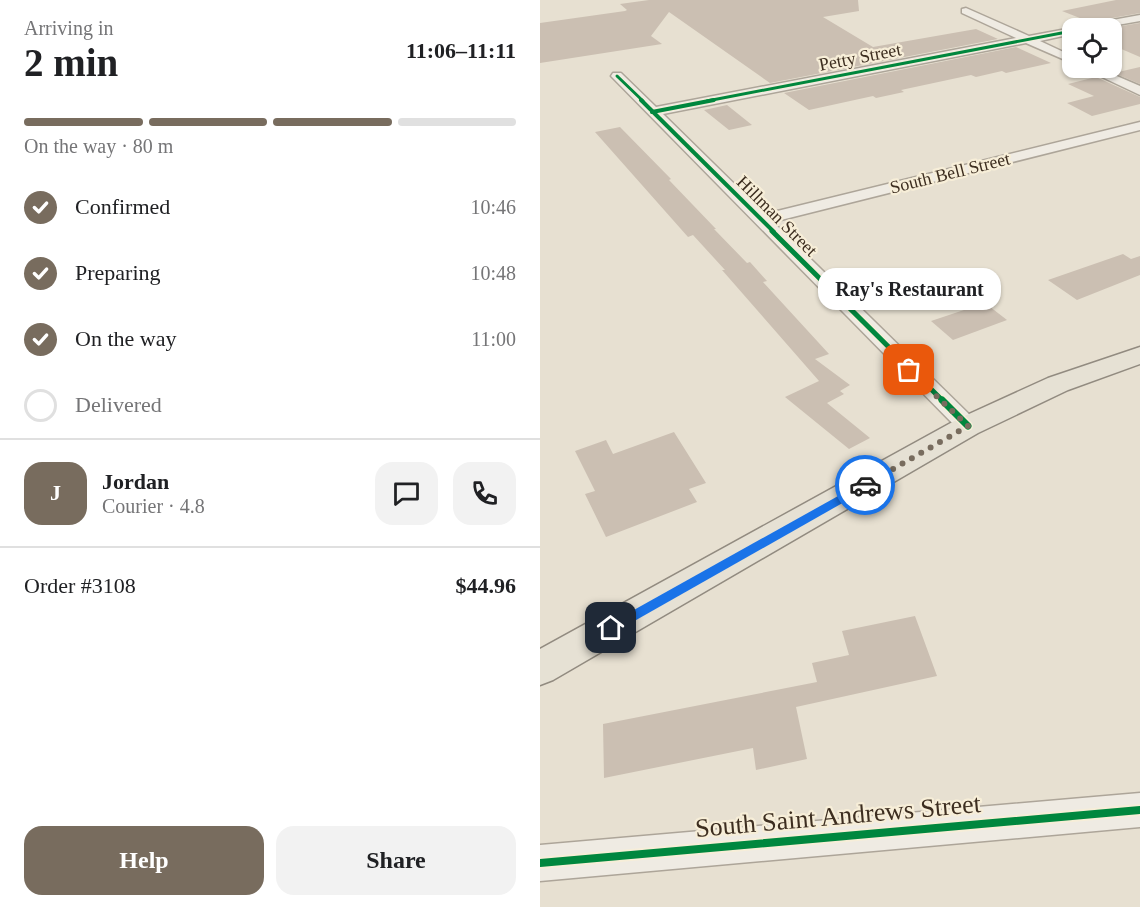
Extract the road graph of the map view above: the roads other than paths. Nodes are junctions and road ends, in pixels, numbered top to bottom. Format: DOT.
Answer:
graph roads {
  1 [pos="966,11"];
  2 [pos="1140,18"];
  3 [pos="1122,21"];
  4 [pos="1062,33"];
  5 [pos="1028,40"];
  6 [pos="1062,55"];
  7 [pos="617,76"];
  8 [pos="1111,78"];
  9 [pos="1140,91"];
  10 [pos="652,112"];
  11 [pos="1140,126"];
  12 [pos="760,220"];
  13 [pos="1140,355"];
  14 [pos="968,426"];
  15 [pos="540,668"];
  16 [pos="1140,810"];
  17 [pos="540,863"];
  1 -- 5 [label="street"];
  2 -- 3 [label="street"];
  4 -- 5 [label="street, Petty Street"];
  5 -- 6 [label="street"];
  5 -- 10 [label="street, Petty Street"];
  7 -- 10 [label="street, Hillman Street"];
  8 -- 9 [label="street"];
  10 -- 12 [label="street, Hillman Street"];
  11 -- 12 [label="street, South Bell Street"];
  12 -- 14 [label="street, Hillman Street"];
  13 -- 14 [label="main road"];
  14 -- 15 [label="main road"];
  16 -- 17 [label="street, South Saint Andrews Street"];
}
